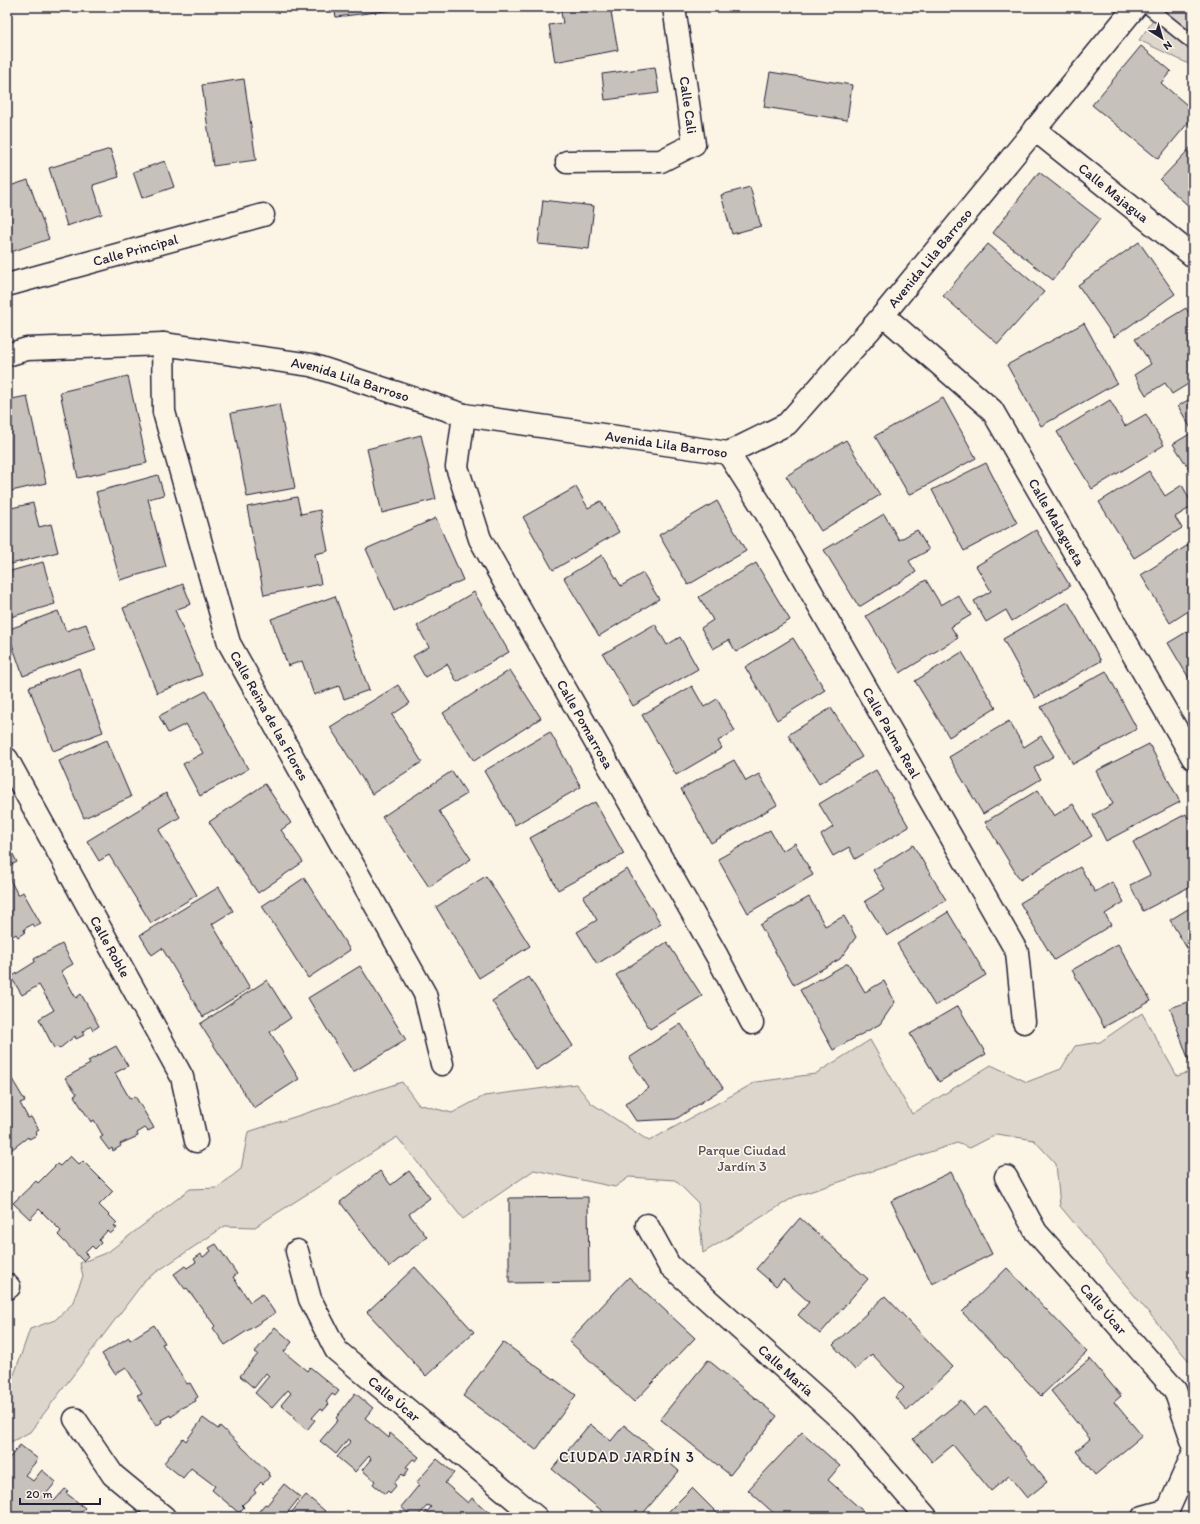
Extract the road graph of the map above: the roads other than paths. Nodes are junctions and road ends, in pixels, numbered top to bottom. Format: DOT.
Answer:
graph roads {
  1 [pos="674,7"];
  2 [pos="1135,7"];
  3 [pos="1148,7"];
  4 [pos="1193,43"];
  5 [pos="1034,129"];
  6 [pos="567,162"];
  7 [pos="263,215"];
  8 [pos="1193,256"];
  9 [pos="7,285"];
  10 [pos="883,315"];
  11 [pos="163,344"];
  12 [pos="7,355"];
  13 [pos="464,415"];
  14 [pos="728,453"];
  15 [pos="1193,758"];
  16 [pos="7,759"];
  17 [pos="1024,1022"];
  18 [pos="752,1023"];
  19 [pos="442,1064"];
  20 [pos="196,1140"];
  21 [pos="1006,1177"];
  22 [pos="647,1225"];
  23 [pos="297,1251"];
  24 [pos="75,1419"];
  25 [pos="1193,1443"];
  26 [pos="1193,1454"];
  27 [pos="164,1517"];
  28 [pos="536,1517"];
  29 [pos="926,1517"];
  30 [pos="1142,1517"];
  1 -- 6 [label="street, Calle Cali"];
  2 -- 5 [label="street, Avenida Lila Barroso"];
  3 -- 4 [label="lane"];
  5 -- 8 [label="street, Calle Majagua"];
  5 -- 10 [label="street, Avenida Lila Barroso"];
  7 -- 9 [label="street, Calle Principal"];
  10 -- 14 [label="street, Avenida Lila Barroso"];
  10 -- 15 [label="street, Calle Malagueta"];
  11 -- 12 [label="street, Avenida Lila Barroso"];
  11 -- 13 [label="street, Avenida Lila Barroso"];
  11 -- 19 [label="street, Calle Reina de las Flores"];
  13 -- 14 [label="street, Avenida Lila Barroso"];
  13 -- 18 [label="street, Calle Pomarrosa"];
  14 -- 17 [label="street, Calle Palma Real"];
  16 -- 20 [label="street, Calle Roble"];
  21 -- 25 [label="street, Calle Úcar"];
  22 -- 29 [label="street, Calle María"];
  23 -- 28 [label="street, Calle Úcar"];
  24 -- 27 [label="street"];
  26 -- 30 [label="street"];
}
